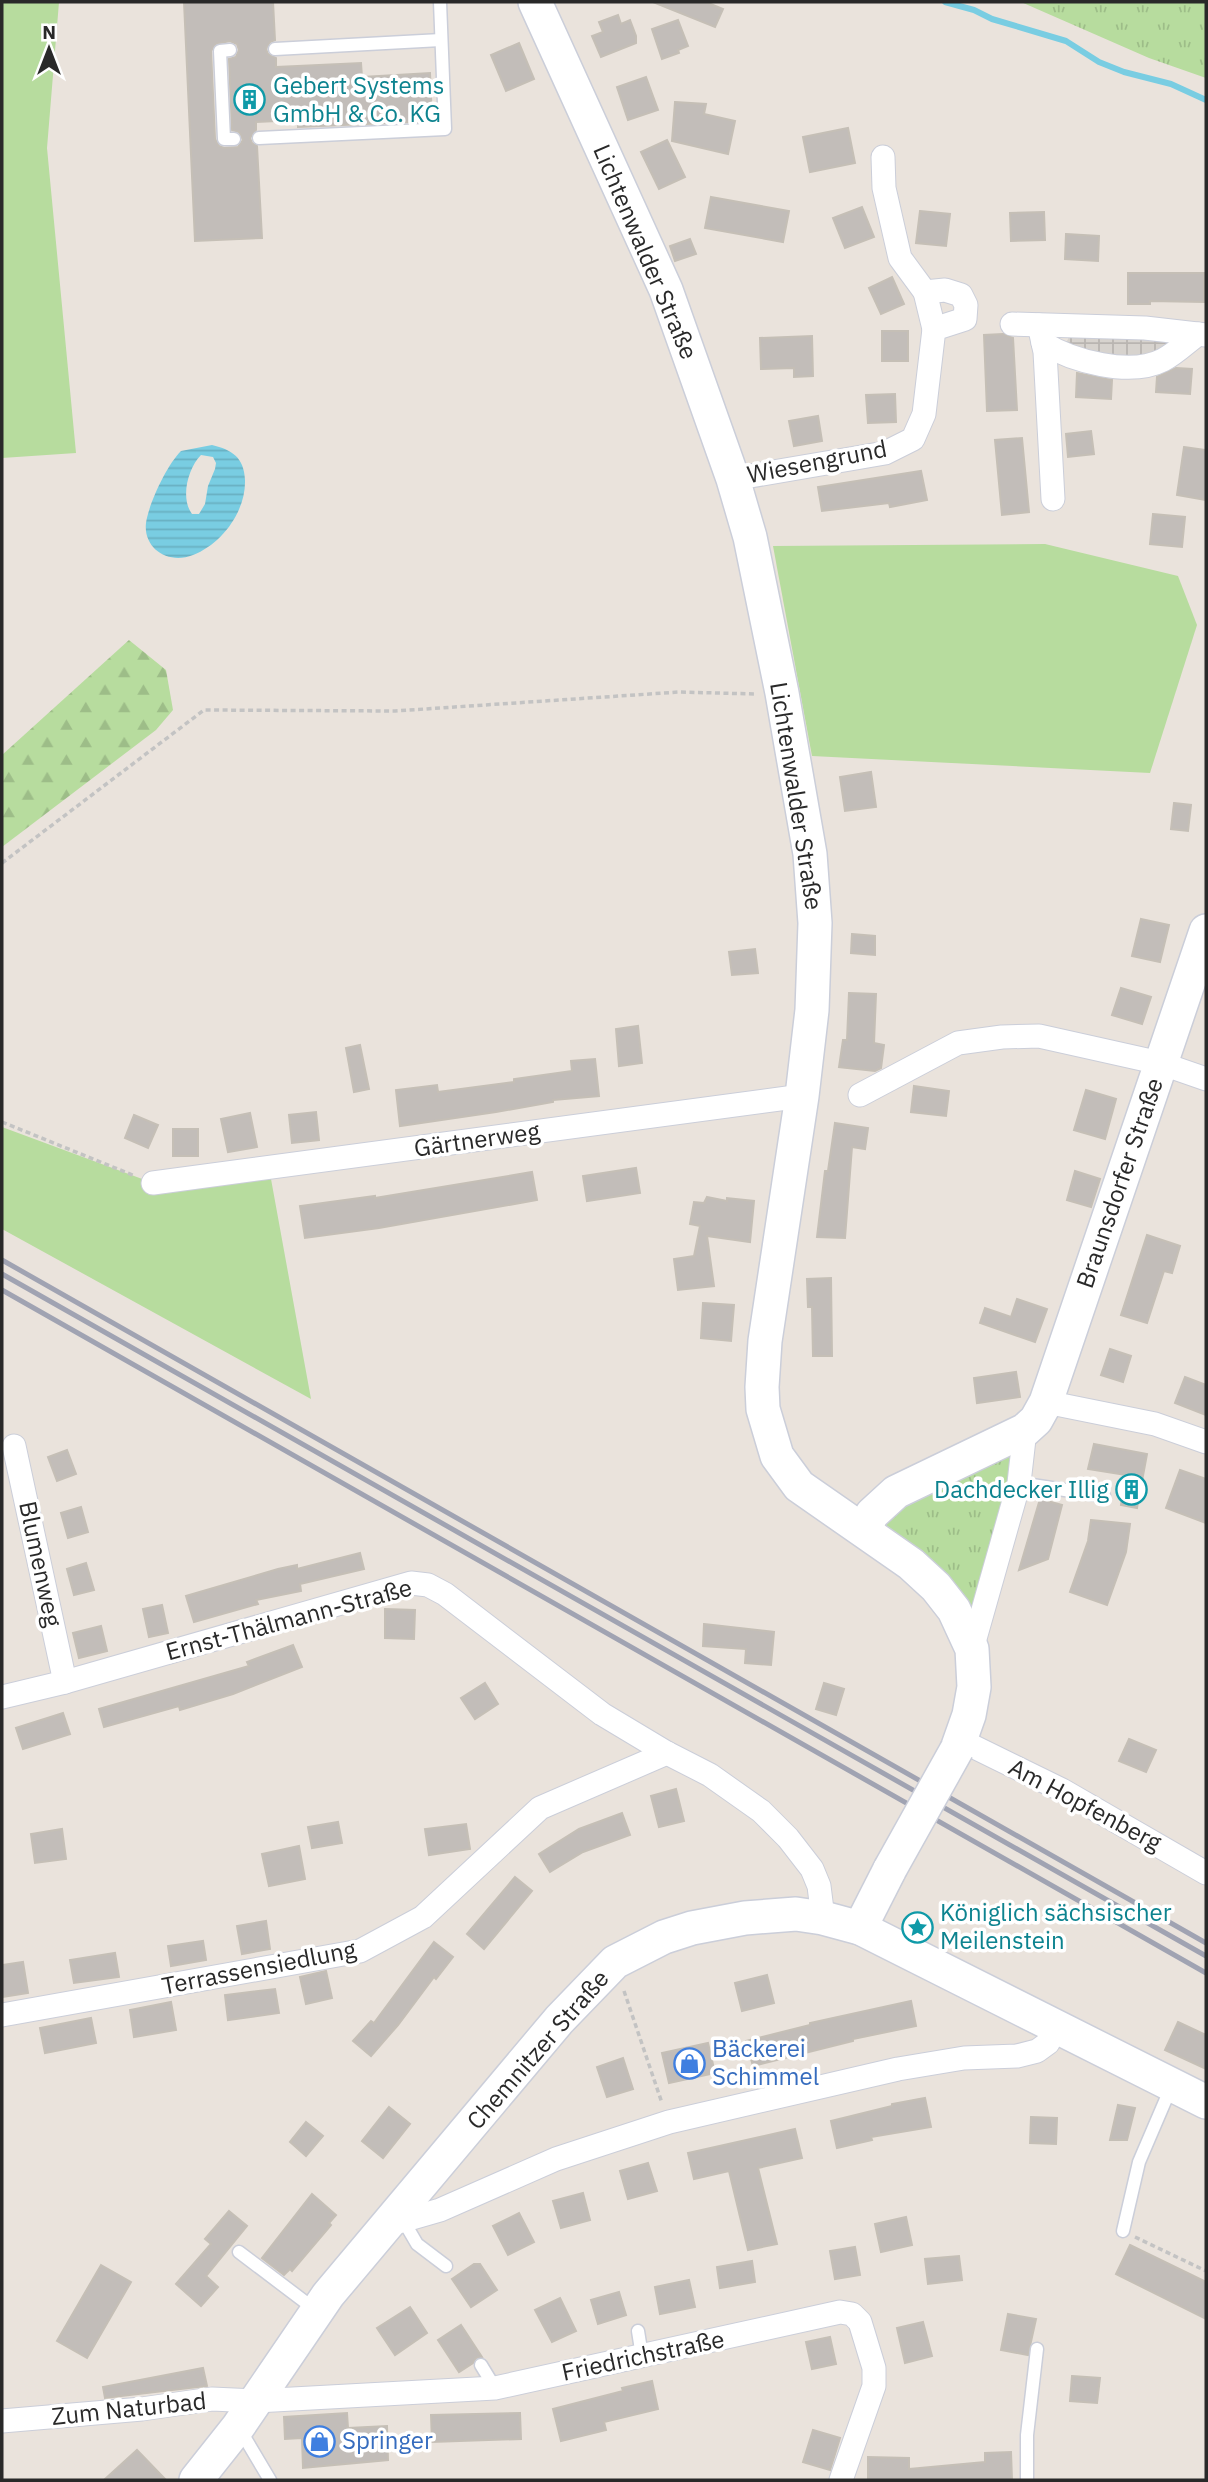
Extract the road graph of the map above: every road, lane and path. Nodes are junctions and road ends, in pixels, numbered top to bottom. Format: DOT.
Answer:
graph roads {
  1 [pos="440,2"];
  2 [pos="535,2"];
  3 [pos="441,40"];
  4 [pos="275,48"];
  5 [pos="230,50"];
  6 [pos="259,138"];
  7 [pos="234,139"];
  8 [pos="883,157"];
  9 [pos="925,292"];
  10 [pos="1012,324"];
  11 [pos="934,329"];
  12 [pos="1041,334"];
  13 [pos="1202,335"];
  14 [pos="733,479"];
  15 [pos="1053,499"];
  16 [pos="782,693"];
  17 [pos="2,863"];
  18 [pos="1206,931"];
  19 [pos="1160,1063"];
  20 [pos="1206,1079"];
  21 [pos="860,1095"];
  22 [pos="802,1096"];
  23 [pos="2,1122"];
  24 [pos="153,1184"];
  25 [pos="1046,1402"];
  26 [pos="1026,1430"];
  27 [pos="1206,1442"];
  28 [pos="14,1446"];
  29 [pos="1019,1483"];
  30 [pos="1104,1496"];
  31 [pos="864,1530"];
  32 [pos="972,1649"];
  33 [pos="65,1682"];
  34 [pos="2,1697"];
  35 [pos="960,1745"];
  36 [pos="667,1753"];
  37 [pos="1206,1872"];
  38 [pos="823,1918"];
  39 [pos="860,1928"];
  40 [pos="615,1962"];
  41 [pos="2,2015"];
  42 [pos="1056,2027"];
  43 [pos="1172,2085"];
  44 [pos="1206,2102"];
  45 [pos="669,2122"];
  46 [pos="395,2223"];
  47 [pos="1123,2231"];
  48 [pos="239,2252"];
  49 [pos="446,2266"];
  50 [pos="1206,2271"];
  51 [pos="318,2312"];
  52 [pos="638,2331"];
  53 [pos="1037,2349"];
  54 [pos="642,2356"];
  55 [pos="481,2365"];
  56 [pos="495,2388"];
  57 [pos="247,2414"];
  58 [pos="2,2421"];
  59 [pos="196,2480"];
  60 [pos="270,2480"];
  61 [pos="841,2480"];
  62 [pos="1027,2480"];
  1 -- 3 [label="lane"];
  2 -- 14 [label="main road, Lichtenwalder Straße"];
  3 -- 4 [label="lane"];
  3 -- 6 [label="lane"];
  5 -- 7 [label="lane"];
  8 -- 9 [label="street, Wiesengrund"];
  9 -- 11 [label="street, Wiesengrund"];
  9 -- 11 [label="street"];
  10 -- 12 [label="street"];
  11 -- 14 [label="street, Wiesengrund"];
  12 -- 13 [label="street"];
  12 -- 13 [label="street"];
  12 -- 15 [label="street"];
  14 -- 16 [label="main road, Lichtenwalder Straße"];
  16 -- 17 [label="path"];
  16 -- 22 [label="main road, Lichtenwalder Straße"];
  18 -- 19 [label="main road, Braunsdorfer Straße"];
  19 -- 20 [label="street"];
  19 -- 21 [label="street"];
  19 -- 25 [label="main road, Braunsdorfer Straße"];
  22 -- 24 [label="street, Gärtnerweg"];
  22 -- 31 [label="main road, Lichtenwalder Straße"];
  23 -- 24 [label="path"];
  25 -- 26 [label="main road, Braunsdorfer Straße"];
  25 -- 27 [label="street"];
  26 -- 29 [label="street, Braunsdorfer Straße"];
  26 -- 31 [label="main road, Braunsdorfer Straße"];
  28 -- 33 [label="street, Blumenweg"];
  29 -- 30 [label="lane"];
  29 -- 32 [label="street, Braunsdorfer Straße"];
  31 -- 32 [label="main road, Lichtenwalder Straße"];
  32 -- 35 [label="main road, Lichtenwalder Straße"];
  33 -- 34 [label="street, Ernst-Thälmann-Straße"];
  33 -- 36 [label="street, Ernst-Thälmann-Straße"];
  35 -- 37 [label="street, Am Hopfenberg"];
  35 -- 39 [label="main road, Lichtenwalder Straße, bridge"];
  36 -- 38 [label="street, Ernst-Thälmann-Straße"];
  36 -- 41 [label="street, Terrassensiedlung"];
  38 -- 39 [label="main road, Chemnitzer Straße"];
  38 -- 40 [label="main road, Chemnitzer Straße"];
  39 -- 42 [label="main road, Chemnitzer Straße"];
  40 -- 45 [label="path"];
  40 -- 46 [label="main road, Chemnitzer Straße"];
  42 -- 43 [label="main road, Chemnitzer Straße"];
  42 -- 45 [label="street"];
  43 -- 44 [label="main road, Chemnitzer Straße"];
  43 -- 47 [label="lane"];
  45 -- 46 [label="street"];
  46 -- 49 [label="lane"];
  46 -- 51 [label="main road, Chemnitzer Straße"];
  47 -- 50 [label="path"];
  48 -- 51 [label="lane"];
  51 -- 57 [label="main road, Chemnitzer Straße"];
  52 -- 54 [label="lane"];
  53 -- 62 [label="lane"];
  54 -- 56 [label="street, Friedrichstraße"];
  54 -- 61 [label="street, Friedrichstraße"];
  55 -- 56 [label="lane"];
  56 -- 57 [label="street, Friedrichstraße"];
  57 -- 58 [label="street, Zum Naturbad"];
  57 -- 59 [label="main road, Chemnitzer Straße"];
  57 -- 60 [label="lane"];
}
